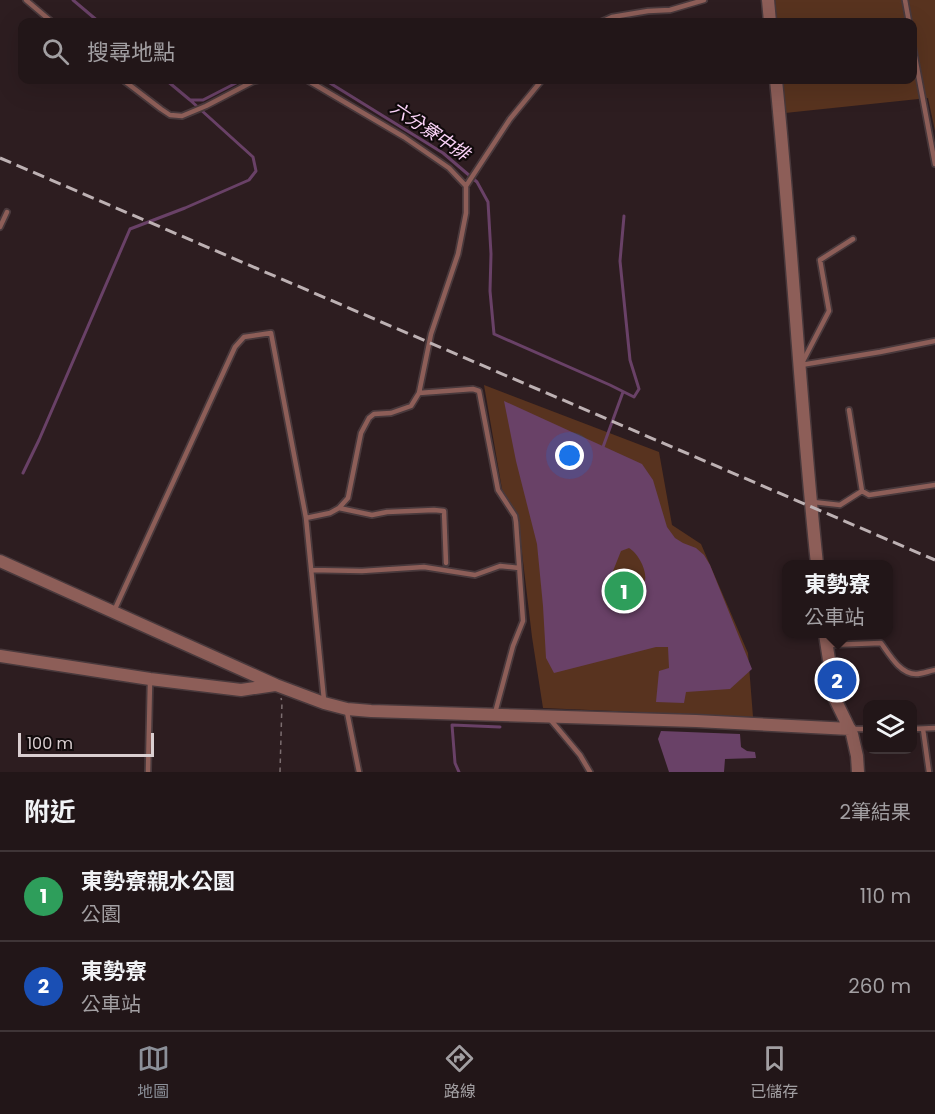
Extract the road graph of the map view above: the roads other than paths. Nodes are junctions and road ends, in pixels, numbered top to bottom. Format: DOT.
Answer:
graph roads {
  1 [pos="26,0"];
  2 [pos="704,0"];
  3 [pos="768,0"];
  4 [pos="905,0"];
  5 [pos="47,18"];
  6 [pos="608,18"];
  7 [pos="770,18"];
  8 [pos="908,18"];
  9 [pos="917,68"];
  10 [pos="128,84"];
  11 [pos="248,84"];
  12 [pos="314,84"];
  13 [pos="539,84"];
  14 [pos="776,84"];
  15 [pos="935,164"];
  16 [pos="467,184"];
  17 [pos="7,212"];
  18 [pos="0,227"];
  19 [pos="853,239"];
  20 [pos="935,341"];
  21 [pos="801,365"];
  22 [pos="419,393"];
  23 [pos="849,410"];
  24 [pos="935,485"];
  25 [pos="862,491"];
  26 [pos="811,502"];
  27 [pos="339,508"];
  28 [pos="306,518"];
  29 [pos="817,560"];
  30 [pos="0,561"];
  31 [pos="446,563"];
  32 [pos="519,568"];
  33 [pos="311,570"];
  34 [pos="113,612"];
  35 [pos="826,639"];
  36 [pos="0,656"];
  37 [pos="935,670"];
  38 [pos="150,679"];
  39 [pos="276,685"];
  40 [pos="324,703"];
  41 [pos="347,709"];
  42 [pos="495,714"];
  43 [pos="547,716"];
  44 [pos="935,728"];
  45 [pos="849,729"];
  46 [pos="863,729"];
  47 [pos="917,729"];
  48 [pos="923,729"];
  49 [pos="148,772"];
  50 [pos="359,772"];
  51 [pos="590,772"];
  52 [pos="858,772"];
  53 [pos="929,772"];
  1 -- 5 [label="lane"];
  2 -- 6 [label="lane"];
  3 -- 7 [label="street"];
  4 -- 8 [label="lane"];
  9 -- 15 [label="lane"];
  10 -- 11 [label="lane"];
  12 -- 16 [label="lane"];
  13 -- 16 [label="lane"];
  14 -- 21 [label="street"];
  16 -- 22 [label="lane"];
  17 -- 18 [label="lane"];
  19 -- 21 [label="lane"];
  20 -- 21 [label="lane"];
  21 -- 26 [label="street"];
  22 -- 27 [label="lane"];
  22 -- 32 [label="lane"];
  23 -- 25 [label="lane"];
  24 -- 25 [label="lane"];
  25 -- 26 [label="lane"];
  26 -- 29 [label="street"];
  27 -- 28 [label="lane"];
  27 -- 31 [label="lane"];
  28 -- 33 [label="lane"];
  28 -- 34 [label="lane"];
  30 -- 34 [label="street"];
  32 -- 33 [label="lane"];
  32 -- 42 [label="lane"];
  33 -- 40 [label="lane"];
  34 -- 39 [label="street"];
  35 -- 37 [label="lane"];
  35 -- 45 [label="street"];
  36 -- 38 [label="street"];
  38 -- 39 [label="street"];
  38 -- 49 [label="lane"];
  39 -- 40 [label="street"];
  40 -- 41 [label="street"];
  41 -- 42 [label="street"];
  41 -- 50 [label="lane"];
  42 -- 43 [label="street"];
  43 -- 45 [label="street"];
  43 -- 51 [label="lane"];
  44 -- 48 [label="lane"];
  45 -- 46 [label="lane"];
  45 -- 52 [label="street"];
  47 -- 48 [label="lane"];
  48 -- 53 [label="lane"];
}
